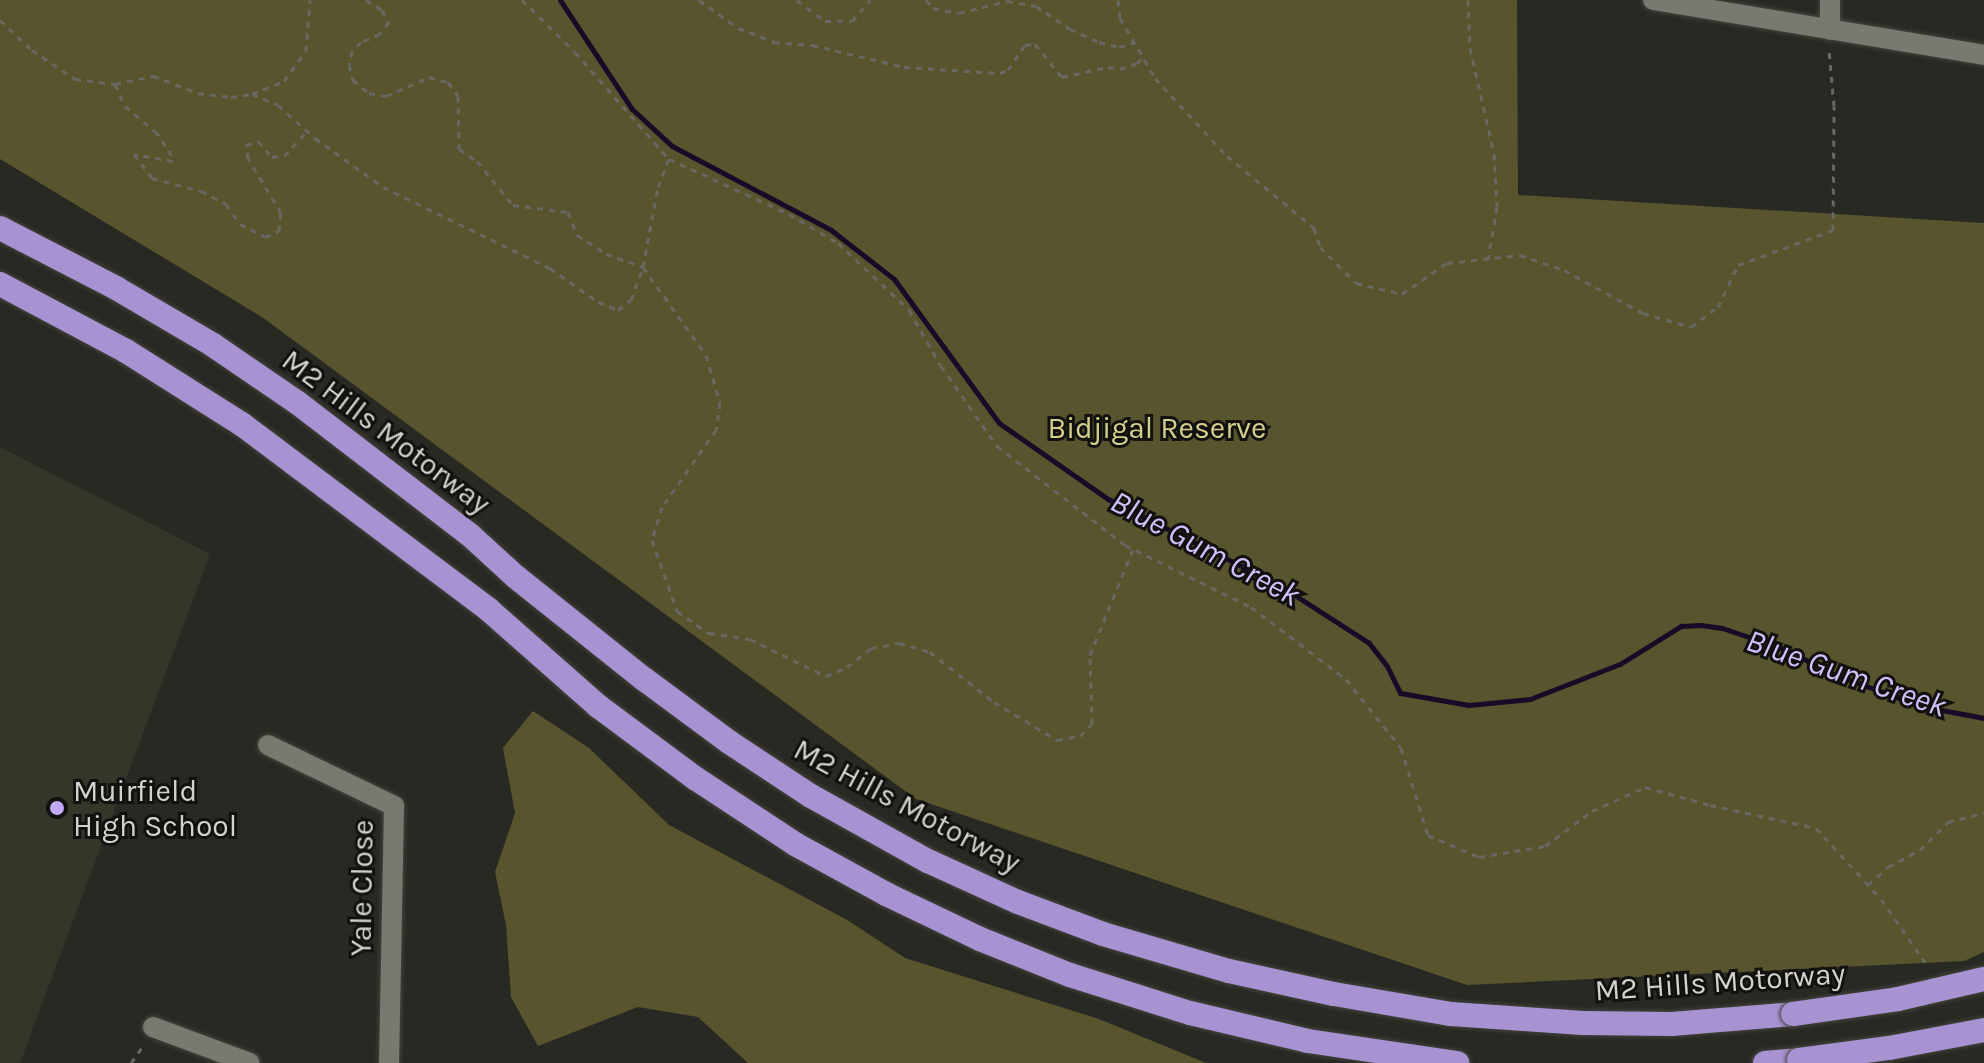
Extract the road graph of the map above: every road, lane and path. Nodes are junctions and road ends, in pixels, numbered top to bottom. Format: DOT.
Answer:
graph roads {
  1 [pos="310,0"];
  2 [pos="366,0"];
  3 [pos="522,0"];
  4 [pos="699,0"];
  5 [pos="797,0"];
  6 [pos="870,0"];
  7 [pos="926,0"];
  8 [pos="1118,0"];
  9 [pos="1468,0"];
  10 [pos="1653,0"];
  11 [pos="1830,0"];
  12 [pos="0,20"];
  13 [pos="1830,30"];
  14 [pos="1135,43"];
  15 [pos="1984,55"];
  16 [pos="1143,57"];
  17 [pos="115,84"];
  18 [pos="252,94"];
  19 [pos="307,131"];
  20 [pos="669,159"];
  21 [pos="0,228"];
  22 [pos="1488,259"];
  23 [pos="643,267"];
  24 [pos="0,284"];
  25 [pos="1133,549"];
  26 [pos="268,745"];
  27 [pos="1984,813"];
  28 [pos="1868,885"];
  29 [pos="1925,962"];
  30 [pos="1984,979"];
  31 [pos="153,1027"];
  32 [pos="1984,1030"];
  33 [pos="131,1063"];
  34 [pos="250,1063"];
  35 [pos="389,1063"];
  36 [pos="1457,1063"];
  37 [pos="1765,1063"];
  1 -- 18 [label="path"];
  2 -- 23 [label="path"];
  3 -- 20 [label="path"];
  4 -- 16 [label="path"];
  5 -- 6 [label="path"];
  7 -- 14 [label="path"];
  8 -- 14 [label="path"];
  9 -- 22 [label="path"];
  10 -- 13 [label="street"];
  11 -- 13 [label="street"];
  12 -- 17 [label="path"];
  13 -- 15 [label="street"];
  13 -- 22 [label="path"];
  14 -- 16 [label="path"];
  16 -- 22 [label="path"];
  17 -- 18 [label="path"];
  17 -- 19 [label="path"];
  18 -- 19 [label="path"];
  19 -- 23 [label="path"];
  20 -- 23 [label="path"];
  20 -- 25 [label="path"];
  21 -- 30 [label="highway, M2 Hills Motorway, bridge"];
  23 -- 25 [label="path"];
  24 -- 36 [label="highway"];
  25 -- 28 [label="path"];
  26 -- 35 [label="street, Yale Close"];
  27 -- 28 [label="path"];
  28 -- 29 [label="path"];
  31 -- 33 [label="path"];
  31 -- 34 [label="street"];
  32 -- 37 [label="highway, bridge"];
}
